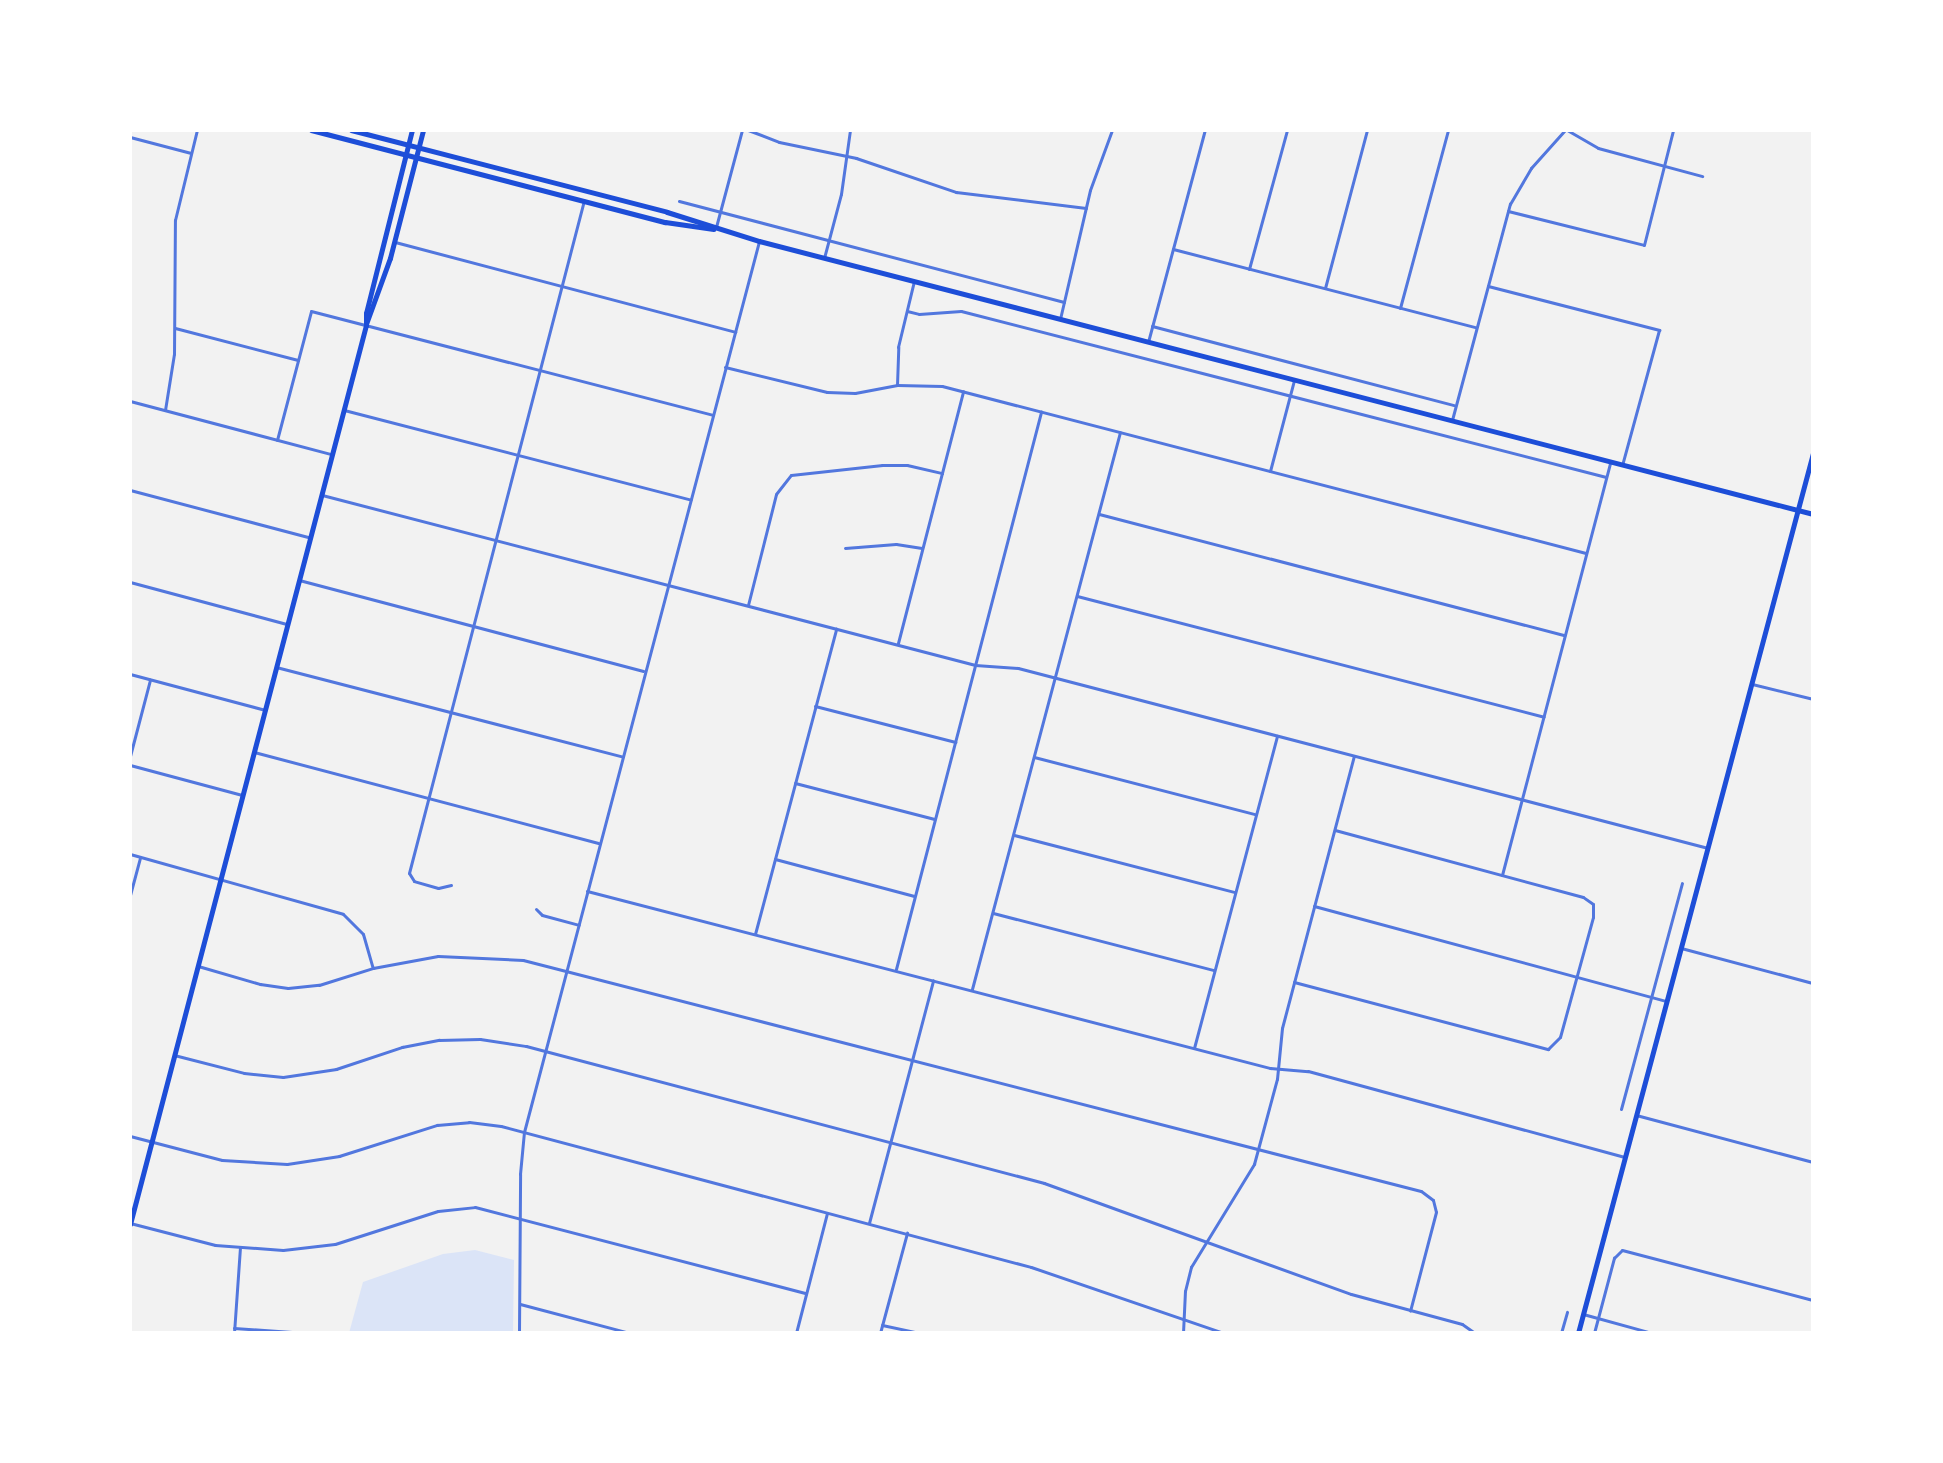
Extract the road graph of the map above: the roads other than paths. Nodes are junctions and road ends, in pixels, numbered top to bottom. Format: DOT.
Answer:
graph roads {
  1 [pos="197,130"];
  2 [pos="311,130"];
  3 [pos="351,130"];
  4 [pos="412,130"];
  5 [pos="423,130"];
  6 [pos="742,130"];
  7 [pos="748,130"];
  8 [pos="850,130"];
  9 [pos="1112,130"];
  10 [pos="1205,130"];
  11 [pos="1287,130"];
  12 [pos="1367,130"];
  13 [pos="1448,130"];
  14 [pos="1566,130"];
  15 [pos="1673,130"];
  16 [pos="130,137"];
  17 [pos="408,145"];
  18 [pos="418,147"];
  19 [pos="191,153"];
  20 [pos="406,155"];
  21 [pos="848,156"];
  22 [pos="416,157"];
  23 [pos="1665,166"];
  24 [pos="1702,176"];
  25 [pos="581,190"];
  26 [pos="584,200"];
  27 [pos="679,201"];
  28 [pos="1086,208"];
  29 [pos="720,211"];
  30 [pos="1508,211"];
  31 [pos="667,212"];
  32 [pos="665,222"];
  33 [pos="715,229"];
  34 [pos="829,240"];
  35 [pos="759,241"];
  36 [pos="394,242"];
  37 [pos="1173,249"];
  38 [pos="824,258"];
  39 [pos="1249,269"];
  40 [pos="914,281"];
  41 [pos="562,286"];
  42 [pos="1488,286"];
  43 [pos="1325,288"];
  44 [pos="1064,302"];
  45 [pos="1400,308"];
  46 [pos="907,311"];
  47 [pos="1059,319"];
  48 [pos="366,325"];
  49 [pos="1152,326"];
  50 [pos="175,328"];
  51 [pos="1477,328"];
  52 [pos="735,332"];
  53 [pos="1148,342"];
  54 [pos="298,360"];
  55 [pos="725,367"];
  56 [pos="540,371"];
  57 [pos="1294,380"];
  58 [pos="897,385"];
  59 [pos="963,391"];
  60 [pos="1290,395"];
  61 [pos="130,401"];
  62 [pos="1456,406"];
  63 [pos="165,410"];
  64 [pos="344,410"];
  65 [pos="1041,412"];
  66 [pos="713,415"];
  67 [pos="1452,420"];
  68 [pos="1120,432"];
  69 [pos="277,440"];
  70 [pos="1813,453"];
  71 [pos="332,455"];
  72 [pos="518,455"];
  73 [pos="1610,462"];
  74 [pos="1622,465"];
  75 [pos="1270,471"];
  76 [pos="942,473"];
  77 [pos="1606,477"];
  78 [pos="130,490"];
  79 [pos="322,495"];
  80 [pos="691,500"];
  81 [pos="1798,511"];
  82 [pos="1099,514"];
  83 [pos="1813,514"];
  84 [pos="310,538"];
  85 [pos="495,540"];
  86 [pos="845,548"];
  87 [pos="922,548"];
  88 [pos="1586,553"];
  89 [pos="299,580"];
  90 [pos="130,582"];
  91 [pos="668,585"];
  92 [pos="1077,596"];
  93 [pos="748,605"];
  94 [pos="287,624"];
  95 [pos="473,625"];
  96 [pos="836,629"];
  97 [pos="1565,635"];
  98 [pos="897,645"];
  99 [pos="975,665"];
  100 [pos="276,667"];
  101 [pos="645,671"];
  102 [pos="130,674"];
  103 [pos="1055,678"];
  104 [pos="150,680"];
  105 [pos="1752,684"];
  106 [pos="1813,699"];
  107 [pos="815,706"];
  108 [pos="265,710"];
  109 [pos="450,712"];
  110 [pos="1544,717"];
  111 [pos="1277,736"];
  112 [pos="955,742"];
  113 [pos="254,752"];
  114 [pos="130,756"];
  115 [pos="1354,756"];
  116 [pos="623,757"];
  117 [pos="1034,757"];
  118 [pos="130,765"];
  119 [pos="795,783"];
  120 [pos="243,795"];
  121 [pos="427,798"];
  122 [pos="1522,799"];
  123 [pos="1256,814"];
  124 [pos="935,819"];
  125 [pos="1335,830"];
  126 [pos="1014,835"];
  127 [pos="600,843"];
  128 [pos="1708,848"];
  129 [pos="130,854"];
  130 [pos="140,857"];
  131 [pos="775,859"];
  132 [pos="1502,875"];
  133 [pos="220,880"];
  134 [pos="1682,883"];
  135 [pos="451,885"];
  136 [pos="587,891"];
  137 [pos="1236,892"];
  138 [pos="130,895"];
  139 [pos="915,896"];
  140 [pos="1314,906"];
  141 [pos="536,909"];
  142 [pos="993,913"];
  143 [pos="579,925"];
  144 [pos="755,935"];
  145 [pos="1681,948"];
  146 [pos="198,966"];
  147 [pos="373,968"];
  148 [pos="567,970"];
  149 [pos="896,970"];
  150 [pos="1214,970"];
  151 [pos="1577,977"];
  152 [pos="933,980"];
  153 [pos="1294,982"];
  154 [pos="1813,983"];
  155 [pos="972,991"];
  156 [pos="1651,996"];
  157 [pos="1667,1001"];
  158 [pos="1194,1048"];
  159 [pos="545,1051"];
  160 [pos="174,1055"];
  161 [pos="912,1061"];
  162 [pos="1279,1068"];
  163 [pos="1621,1109"];
  164 [pos="1636,1115"];
  165 [pos="524,1132"];
  166 [pos="130,1136"];
  167 [pos="152,1142"];
  168 [pos="890,1143"];
  169 [pos="1259,1148"];
  170 [pos="1625,1157"];
  171 [pos="1813,1162"];
  172 [pos="828,1212"];
  173 [pos="519,1218"];
  174 [pos="869,1223"];
  175 [pos="130,1224"];
  176 [pos="907,1233"];
  177 [pos="1206,1240"];
  178 [pos="240,1248"];
  179 [pos="806,1293"];
  180 [pos="1813,1300"];
  181 [pos="520,1304"];
  182 [pos="1410,1311"];
  183 [pos="1567,1312"];
  184 [pos="1583,1314"];
  185 [pos="1184,1318"];
  186 [pos="1598,1318"];
  187 [pos="882,1325"];
  188 [pos="234,1330"];
  189 [pos="306,1333"];
  190 [pos="519,1333"];
  191 [pos="630,1333"];
  192 [pos="796,1333"];
  193 [pos="880,1333"];
  194 [pos="919,1333"];
  195 [pos="1183,1333"];
  196 [pos="1224,1333"];
  197 [pos="1475,1333"];
  198 [pos="1561,1333"];
  199 [pos="1578,1333"];
  200 [pos="1594,1333"];
  201 [pos="1652,1333"];
  1 -- 19 [label="street"];
  2 -- 20 [label="main road"];
  3 -- 17 [label="main road"];
  4 -- 17 [label="main road"];
  5 -- 18 [label="main road"];
  6 -- 29 [label="street"];
  7 -- 21 [label="street"];
  8 -- 21 [label="street"];
  9 -- 28 [label="street"];
  10 -- 37 [label="street"];
  11 -- 39 [label="street"];
  12 -- 43 [label="street"];
  13 -- 45 [label="street"];
  14 -- 23 [label="street"];
  14 -- 30 [label="street"];
  15 -- 23 [label="street"];
  16 -- 19 [label="street"];
  17 -- 18 [label="main road"];
  17 -- 20 [label="main road"];
  18 -- 22 [label="main road"];
  18 -- 25 [label="main road"];
  19 -- 50 [label="street"];
  20 -- 22 [label="main road"];
  20 -- 48 [label="main road"];
  21 -- 28 [label="street"];
  21 -- 34 [label="street"];
  22 -- 26 [label="main road"];
  22 -- 36 [label="main road"];
  23 -- 24 [label="street"];
  23 -- 30 [label="street"];
  25 -- 26 [label="main road"];
  25 -- 31 [label="main road"];
  26 -- 32 [label="main road"];
  26 -- 41 [label="street"];
  27 -- 29 [label="street"];
  28 -- 44 [label="street"];
  29 -- 33 [label="street"];
  29 -- 34 [label="street"];
  30 -- 42 [label="street"];
  31 -- 32 [label="main road"];
  31 -- 33 [label="main road"];
  32 -- 33 [label="main road"];
  33 -- 35 [label="main road"];
  34 -- 38 [label="street"];
  34 -- 44 [label="street"];
  35 -- 38 [label="main road"];
  35 -- 52 [label="street"];
  36 -- 41 [label="street"];
  36 -- 48 [label="main road"];
  37 -- 39 [label="street"];
  37 -- 49 [label="street"];
  38 -- 40 [label="main road"];
  39 -- 43 [label="street"];
  40 -- 46 [label="street"];
  40 -- 47 [label="main road"];
  41 -- 52 [label="street"];
  41 -- 56 [label="street"];
  42 -- 51 [label="street"];
  42 -- 74 [label="street"];
  43 -- 45 [label="street"];
  44 -- 47 [label="street"];
  45 -- 51 [label="street"];
  46 -- 58 [label="street"];
  46 -- 60 [label="street"];
  47 -- 53 [label="main road"];
  48 -- 54 [label="street"];
  48 -- 56 [label="street"];
  48 -- 64 [label="main road"];
  49 -- 53 [label="street"];
  49 -- 62 [label="street"];
  50 -- 54 [label="street"];
  50 -- 63 [label="street"];
  51 -- 62 [label="street"];
  52 -- 55 [label="street"];
  53 -- 57 [label="main road"];
  54 -- 69 [label="street"];
  55 -- 58 [label="street"];
  55 -- 66 [label="street"];
  56 -- 66 [label="street"];
  56 -- 72 [label="street"];
  57 -- 60 [label="street"];
  57 -- 67 [label="main road"];
  58 -- 59 [label="street"];
  59 -- 65 [label="street"];
  59 -- 76 [label="street"];
  60 -- 75 [label="street"];
  60 -- 77 [label="street"];
  61 -- 63 [label="street"];
  62 -- 67 [label="street"];
  63 -- 69 [label="street"];
  64 -- 71 [label="main road"];
  64 -- 72 [label="street"];
  65 -- 68 [label="street"];
  65 -- 99 [label="street"];
  66 -- 80 [label="street"];
  67 -- 73 [label="main road"];
  68 -- 75 [label="street"];
  68 -- 82 [label="street"];
  69 -- 71 [label="street"];
  70 -- 81 [label="main road"];
  71 -- 79 [label="main road"];
  72 -- 80 [label="street"];
  72 -- 85 [label="street"];
  73 -- 74 [label="main road"];
  73 -- 77 [label="street"];
  74 -- 81 [label="main road"];
  75 -- 88 [label="street"];
  76 -- 87 [label="street"];
  76 -- 93 [label="street"];
  77 -- 88 [label="street"];
  78 -- 84 [label="street"];
  79 -- 84 [label="main road"];
  79 -- 85 [label="street"];
  80 -- 91 [label="street"];
  81 -- 83 [label="main road"];
  81 -- 105 [label="main road"];
  82 -- 92 [label="street"];
  82 -- 97 [label="street"];
  84 -- 89 [label="main road"];
  85 -- 91 [label="street"];
  85 -- 95 [label="street"];
  86 -- 87 [label="street"];
  87 -- 98 [label="street"];
  88 -- 97 [label="street"];
  89 -- 94 [label="main road"];
  89 -- 95 [label="street"];
  90 -- 94 [label="street"];
  91 -- 93 [label="street"];
  91 -- 101 [label="street"];
  92 -- 103 [label="street"];
  92 -- 110 [label="street"];
  93 -- 96 [label="street"];
  94 -- 100 [label="main road"];
  95 -- 101 [label="street"];
  95 -- 109 [label="street"];
  96 -- 98 [label="street"];
  96 -- 107 [label="street"];
  97 -- 110 [label="street"];
  98 -- 99 [label="street"];
  99 -- 103 [label="street"];
  99 -- 112 [label="street"];
  100 -- 108 [label="main road"];
  100 -- 109 [label="street"];
  101 -- 116 [label="street"];
  102 -- 104 [label="street"];
  103 -- 111 [label="street"];
  103 -- 117 [label="street"];
  104 -- 108 [label="street"];
  104 -- 114 [label="street"];
  105 -- 106 [label="street"];
  105 -- 128 [label="main road"];
  107 -- 112 [label="street"];
  107 -- 119 [label="street"];
  108 -- 113 [label="main road"];
  109 -- 116 [label="street"];
  109 -- 121 [label="street"];
  110 -- 122 [label="street"];
  111 -- 115 [label="street"];
  111 -- 123 [label="street"];
  112 -- 124 [label="street"];
  113 -- 120 [label="main road"];
  113 -- 121 [label="street"];
  115 -- 122 [label="street"];
  115 -- 125 [label="street"];
  116 -- 127 [label="street"];
  117 -- 123 [label="street"];
  117 -- 126 [label="street"];
  118 -- 120 [label="street"];
  119 -- 124 [label="street"];
  119 -- 131 [label="street"];
  120 -- 133 [label="main road"];
  121 -- 127 [label="street"];
  121 -- 135 [label="street"];
  122 -- 128 [label="street"];
  122 -- 132 [label="street"];
  123 -- 137 [label="street"];
  124 -- 139 [label="street"];
  125 -- 132 [label="street"];
  125 -- 140 [label="street"];
  126 -- 137 [label="street"];
  126 -- 142 [label="street"];
  127 -- 136 [label="street"];
  128 -- 145 [label="main road"];
  129 -- 130 [label="street"];
  130 -- 133 [label="street"];
  130 -- 138 [label="street"];
  131 -- 139 [label="street"];
  131 -- 144 [label="street"];
  132 -- 151 [label="street"];
  133 -- 146 [label="main road"];
  133 -- 147 [label="street"];
  134 -- 156 [label="street"];
  136 -- 143 [label="street"];
  136 -- 144 [label="street"];
  137 -- 150 [label="street"];
  139 -- 149 [label="street"];
  140 -- 151 [label="street"];
  140 -- 153 [label="street"];
  141 -- 143 [label="street"];
  142 -- 150 [label="street"];
  142 -- 155 [label="street"];
  143 -- 148 [label="street"];
  144 -- 149 [label="street"];
  145 -- 154 [label="street"];
  145 -- 157 [label="main road"];
  146 -- 147 [label="street"];
  146 -- 160 [label="main road"];
  147 -- 148 [label="street"];
  148 -- 159 [label="street"];
  148 -- 161 [label="street"];
  149 -- 152 [label="street"];
  150 -- 158 [label="street"];
  151 -- 153 [label="street"];
  151 -- 156 [label="street"];
  152 -- 155 [label="street"];
  152 -- 161 [label="street"];
  153 -- 162 [label="street"];
  155 -- 158 [label="street"];
  156 -- 157 [label="street"];
  156 -- 163 [label="street"];
  157 -- 164 [label="main road"];
  158 -- 162 [label="street"];
  159 -- 160 [label="street"];
  159 -- 165 [label="street"];
  159 -- 168 [label="street"];
  160 -- 167 [label="main road"];
  161 -- 168 [label="street"];
  161 -- 169 [label="street"];
  162 -- 169 [label="street"];
  162 -- 170 [label="street"];
  164 -- 170 [label="main road"];
  164 -- 171 [label="street"];
  165 -- 167 [label="street"];
  165 -- 172 [label="street"];
  165 -- 173 [label="street"];
  166 -- 167 [label="street"];
  167 -- 175 [label="main road"];
  168 -- 174 [label="street"];
  168 -- 177 [label="street"];
  169 -- 177 [label="street"];
  169 -- 182 [label="street"];
  170 -- 184 [label="main road"];
  172 -- 174 [label="street"];
  172 -- 179 [label="street"];
  173 -- 178 [label="street"];
  173 -- 179 [label="street"];
  173 -- 181 [label="street"];
  174 -- 176 [label="street"];
  175 -- 178 [label="street"];
  176 -- 185 [label="street"];
  176 -- 187 [label="street"];
  177 -- 182 [label="street"];
  177 -- 185 [label="street"];
  178 -- 188 [label="street"];
  179 -- 192 [label="street"];
  180 -- 186 [label="street"];
  181 -- 190 [label="street"];
  181 -- 191 [label="street"];
  182 -- 197 [label="street"];
  183 -- 198 [label="street"];
  184 -- 186 [label="street"];
  184 -- 199 [label="main road"];
  185 -- 195 [label="street"];
  185 -- 196 [label="street"];
  186 -- 200 [label="street"];
  186 -- 201 [label="street"];
  187 -- 193 [label="street"];
  187 -- 194 [label="street"];
  188 -- 189 [label="street"];
}
